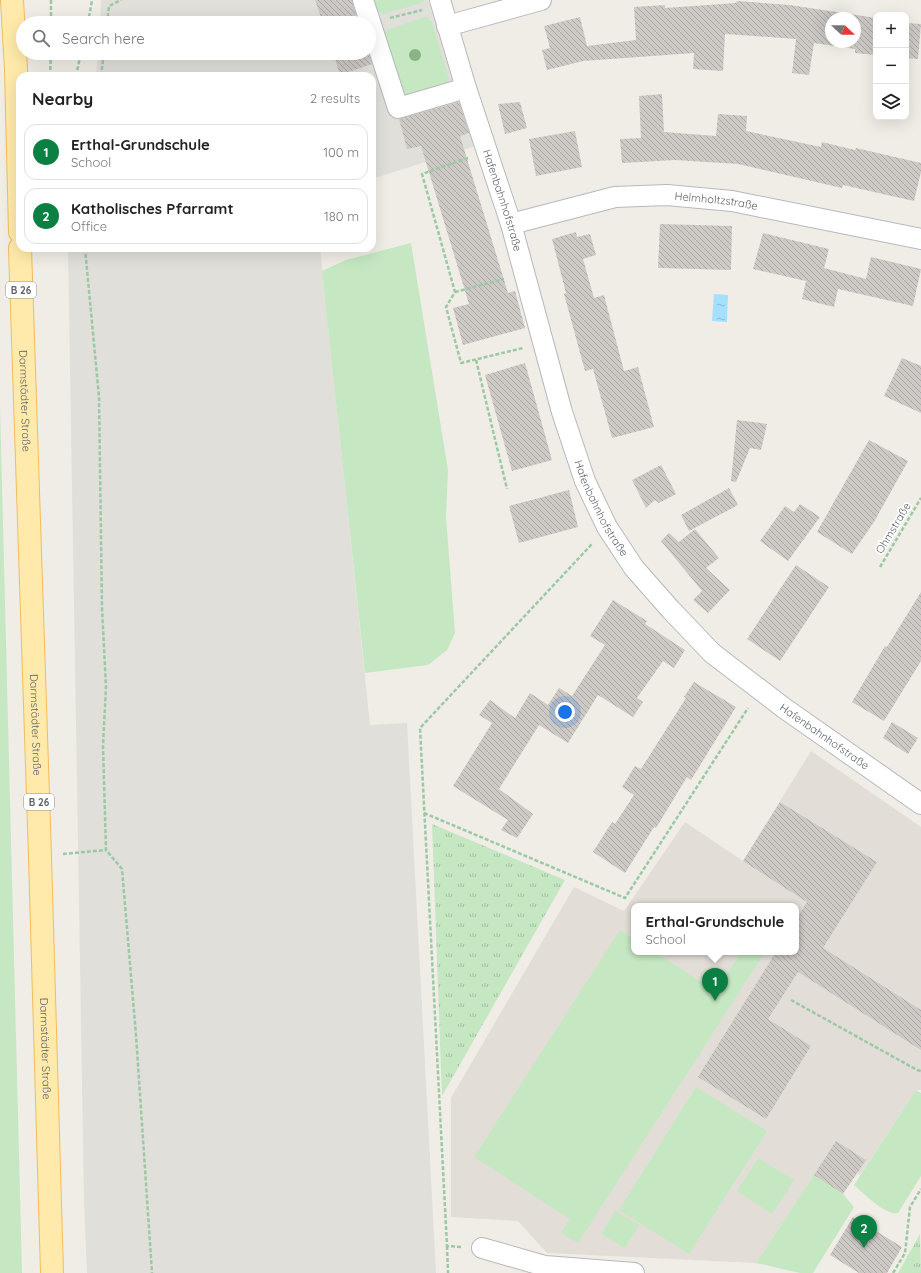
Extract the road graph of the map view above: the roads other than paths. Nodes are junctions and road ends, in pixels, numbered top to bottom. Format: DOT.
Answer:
graph roads {
  1 [pos="12,0"];
  2 [pos="363,0"];
  3 [pos="541,0"];
  4 [pos="441,2"];
  5 [pos="368,16"];
  6 [pos="448,26"];
  7 [pos="376,41"];
  8 [pos="16,72"];
  9 [pos="466,88"];
  10 [pos="510,224"];
  11 [pos="921,239"];
  12 [pos="20,252"];
  13 [pos="921,804"];
  14 [pos="482,1248"];
  15 [pos="52,1273"];
  16 [pos="634,1273"];
  1 -- 8 [label="main road"];
  2 -- 5 [label="street"];
  3 -- 6 [label="street"];
  4 -- 6 [label="street, Hafenbahnhofstraße"];
  6 -- 9 [label="street, Hafenbahnhofstraße"];
  7 -- 9 [label="street"];
  9 -- 10 [label="street, Hafenbahnhofstraße"];
  10 -- 11 [label="street, Helmholtzstraße"];
  10 -- 13 [label="street, Hafenbahnhofstraße"];
  12 -- 15 [label="main road, Darmstädter Straße / B 26"];
  14 -- 16 [label="street"];
}
